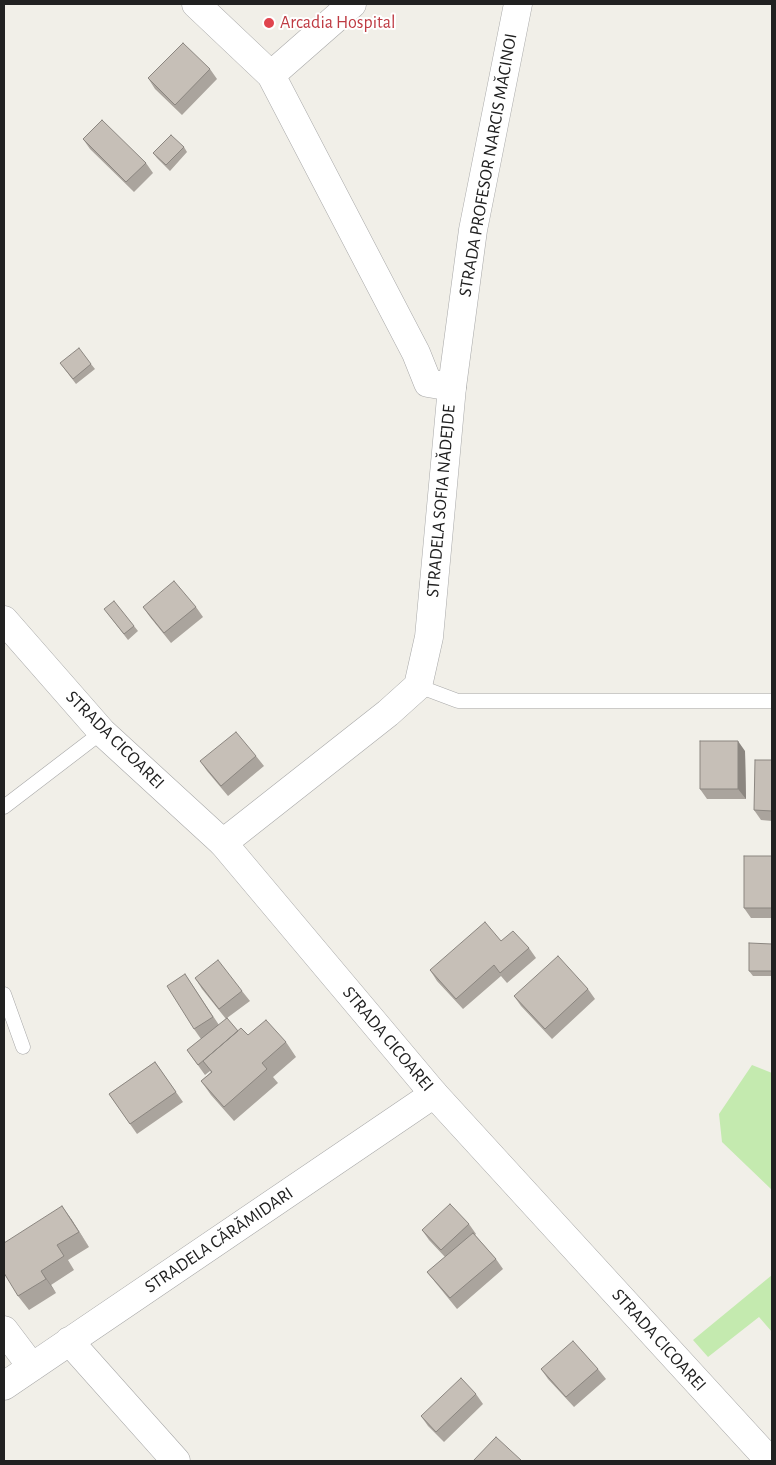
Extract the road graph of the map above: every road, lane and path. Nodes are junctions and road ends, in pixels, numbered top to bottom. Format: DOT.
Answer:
graph roads {
  1 [pos="196,4"];
  2 [pos="352,4"];
  3 [pos="518,4"];
  4 [pos="271,76"];
  5 [pos="452,387"];
  6 [pos="4,620"];
  7 [pos="418,686"];
  8 [pos="772,701"];
  9 [pos="102,732"];
  10 [pos="4,807"];
  11 [pos="223,843"];
  12 [pos="4,994"];
  13 [pos="23,1047"];
  14 [pos="434,1094"];
  15 [pos="4,1330"];
  16 [pos="69,1341"];
  17 [pos="32,1367"];
  18 [pos="4,1386"];
  19 [pos="176,1461"];
  20 [pos="770,1461"];
  1 -- 4 [label="street, STRADELA SOFIA NĂDEJDE"];
  2 -- 4 [label="street"];
  3 -- 5 [label="street, STRADA PROFESOR NARCIS MĂCINOI"];
  4 -- 5 [label="street, STRADELA SOFIA NĂDEJDE"];
  5 -- 7 [label="street, STRADELA SOFIA NĂDEJDE"];
  6 -- 9 [label="street, STRADA CICOAREI"];
  7 -- 8 [label="lane"];
  7 -- 11 [label="street"];
  9 -- 10 [label="lane"];
  9 -- 11 [label="street, STRADA CICOAREI"];
  11 -- 14 [label="street, STRADA CICOAREI"];
  12 -- 13 [label="lane"];
  14 -- 16 [label="street, STRADELA CĂRĂMIDARI"];
  14 -- 20 [label="street, STRADA CICOAREI"];
  15 -- 17 [label="street"];
  16 -- 17 [label="street, STRADELA CĂRĂMIDARI"];
  16 -- 19 [label="street"];
  17 -- 18 [label="street, STRADELA CĂRĂMIDARI"];
}
